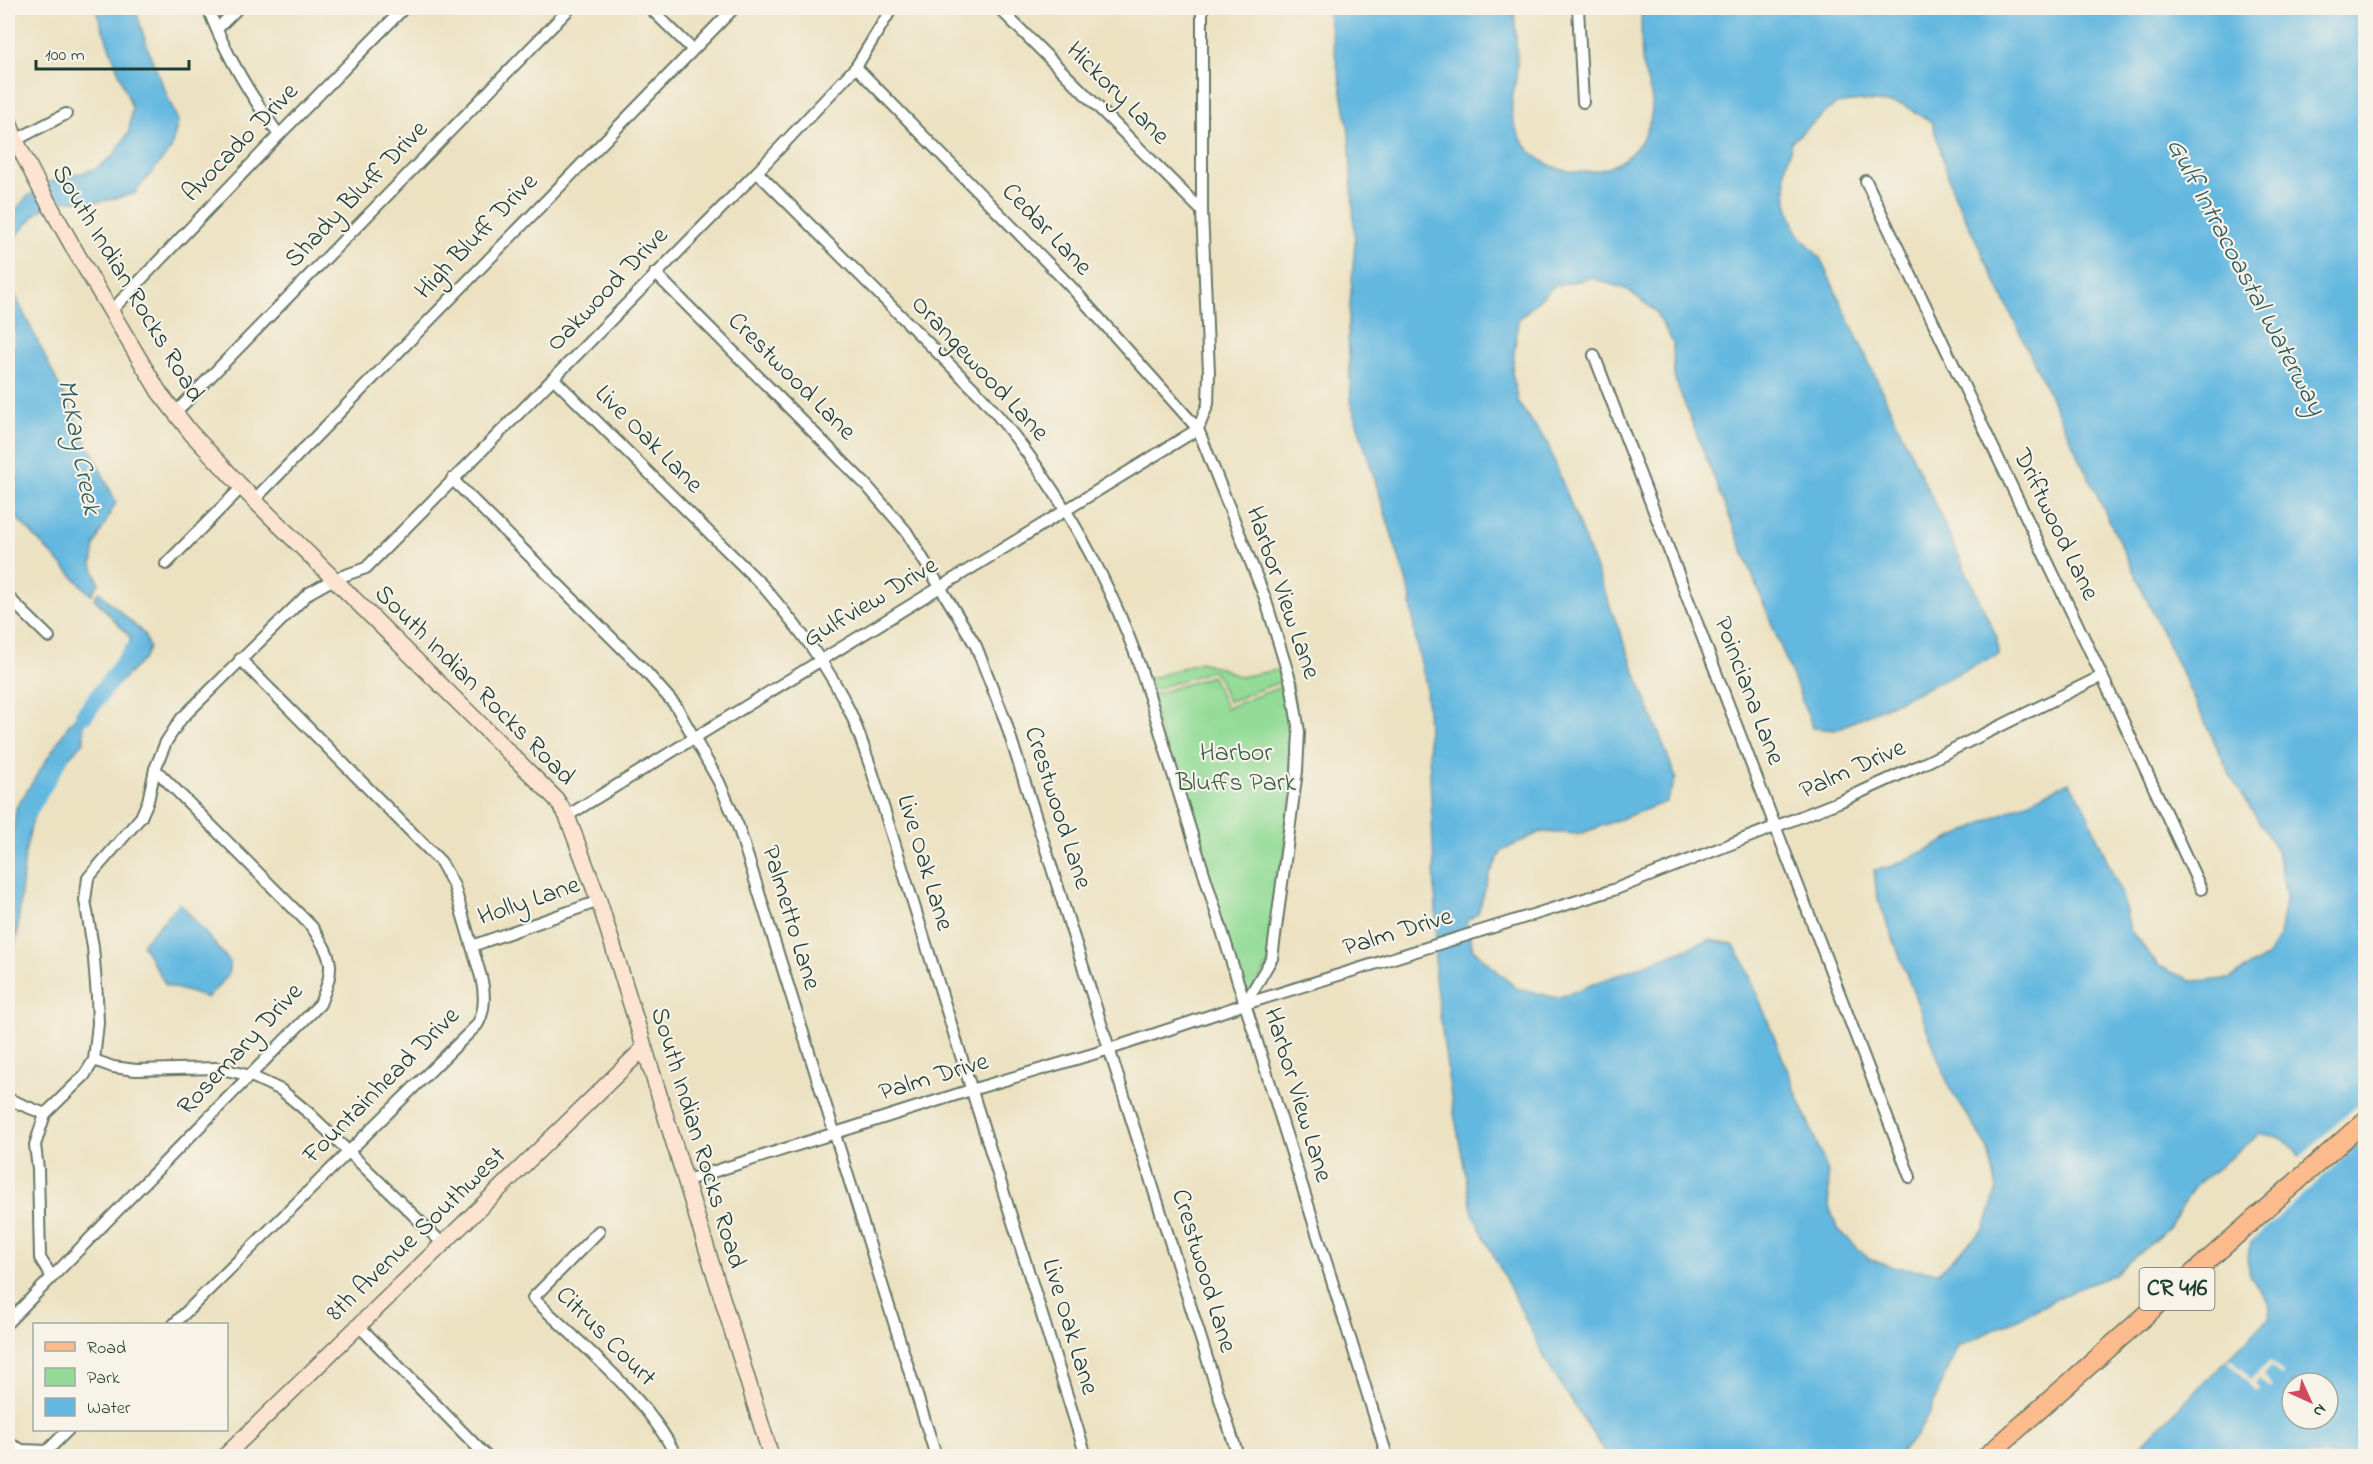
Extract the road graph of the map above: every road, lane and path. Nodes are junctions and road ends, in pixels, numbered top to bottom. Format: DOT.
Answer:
graph roads {
  1 [pos="208,8"];
  2 [pos="238,8"];
  3 [pos="404,8"];
  4 [pos="570,8"];
  5 [pos="650,8"];
  6 [pos="734,8"];
  7 [pos="892,8"];
  8 [pos="999,8"];
  9 [pos="1202,8"];
  10 [pos="1578,8"];
  11 [pos="216,29"];
  12 [pos="692,49"];
  13 [pos="856,68"];
  14 [pos="1583,102"];
  15 [pos="66,114"];
  16 [pos="8,118"];
  17 [pos="279,135"];
  18 [pos="11,142"];
  19 [pos="757,172"];
  20 [pos="1866,181"];
  21 [pos="1202,211"];
  22 [pos="656,273"];
  23 [pos="112,310"];
  24 [pos="1594,355"];
  25 [pos="553,378"];
  26 [pos="175,413"];
  27 [pos="1198,429"];
  28 [pos="452,479"];
  29 [pos="242,487"];
  30 [pos="254,500"];
  31 [pos="1065,510"];
  32 [pos="166,564"];
  33 [pos="334,579"];
  34 [pos="941,586"];
  35 [pos="8,597"];
  36 [pos="49,637"];
  37 [pos="240,659"];
  38 [pos="821,660"];
  39 [pos="2102,676"];
  40 [pos="695,737"];
  41 [pos="155,769"];
  42 [pos="567,816"];
  43 [pos="1776,827"];
  44 [pos="2201,889"];
  45 [pos="599,901"];
  46 [pos="472,946"];
  47 [pos="1245,1004"];
  48 [pos="644,1048"];
  49 [pos="1110,1050"];
  50 [pos="94,1060"];
  51 [pos="251,1076"];
  52 [pos="971,1090"];
  53 [pos="8,1099"];
  54 [pos="45,1114"];
  55 [pos="2366,1120"];
  56 [pos="833,1132"];
  57 [pos="349,1151"];
  58 [pos="1910,1177"];
  59 [pos="687,1180"];
  60 [pos="599,1231"];
  61 [pos="442,1243"];
  62 [pos="52,1277"];
  63 [pos="8,1322"];
  64 [pos="175,1323"];
  65 [pos="359,1326"];
  66 [pos="67,1431"];
  67 [pos="8,1443"];
  68 [pos="50,1454"];
  69 [pos="225,1456"];
  70 [pos="486,1456"];
  71 [pos="676,1456"];
  72 [pos="771,1456"];
  73 [pos="936,1456"];
  74 [pos="1086,1456"];
  75 [pos="1238,1456"];
  76 [pos="1387,1456"];
  77 [pos="1988,1456"];
  1 -- 11 [label="street"];
  2 -- 11 [label="street"];
  3 -- 17 [label="street, Avocado Drive"];
  4 -- 26 [label="street, Shady Bluff Drive"];
  5 -- 12 [label="street"];
  6 -- 12 [label="street, High Bluff Drive"];
  7 -- 13 [label="street, Oakwood Drive"];
  8 -- 21 [label="street, Hickory Lane"];
  9 -- 21 [label="street"];
  10 -- 14 [label="street"];
  11 -- 17 [label="street"];
  12 -- 30 [label="street, High Bluff Drive"];
  13 -- 19 [label="street, Oakwood Drive"];
  13 -- 27 [label="street, Cedar Lane"];
  15 -- 18 [label="street"];
  16 -- 18 [label="street, South Indian Rocks Road"];
  17 -- 23 [label="street, Avocado Drive"];
  18 -- 23 [label="street, South Indian Rocks Road"];
  19 -- 22 [label="street, Oakwood Drive"];
  19 -- 31 [label="street, Orangewood Lane"];
  20 -- 39 [label="street, Driftwood Lane"];
  21 -- 27 [label="street"];
  22 -- 25 [label="street, Oakwood Drive"];
  22 -- 34 [label="street, Crestwood Lane"];
  23 -- 26 [label="street, South Indian Rocks Road"];
  24 -- 43 [label="street, Poinciana Lane"];
  25 -- 28 [label="street, Oakwood Drive"];
  25 -- 38 [label="street, Live Oak Lane"];
  26 -- 29 [label="street, South Indian Rocks Road"];
  27 -- 31 [label="street, Gulfview Drive"];
  27 -- 47 [label="street, Harbor View Lane"];
  28 -- 33 [label="street, Oakwood Drive"];
  28 -- 40 [label="street, Palmetto Lane"];
  29 -- 30 [label="street, South Indian Rocks Road"];
  29 -- 32 [label="street"];
  30 -- 33 [label="street, South Indian Rocks Road"];
  31 -- 34 [label="street, Gulfview Drive"];
  31 -- 47 [label="street, Orangewood Lane"];
  33 -- 37 [label="street, Oakwood Drive"];
  33 -- 42 [label="street, South Indian Rocks Road"];
  34 -- 38 [label="street, Gulfview Drive"];
  34 -- 49 [label="street, Crestwood Lane"];
  35 -- 36 [label="street"];
  37 -- 41 [label="street, Oakwood Drive"];
  37 -- 46 [label="street, Fountainhead Drive"];
  38 -- 40 [label="street, Gulfview Drive"];
  38 -- 52 [label="street, Live Oak Lane"];
  39 -- 43 [label="street, Palm Drive"];
  39 -- 44 [label="street, Driftwood Lane"];
  40 -- 42 [label="street, Gulfview Drive"];
  40 -- 56 [label="street, Palmetto Lane"];
  41 -- 50 [label="street, Oakwood Drive"];
  41 -- 51 [label="street, Rosemary Drive"];
  42 -- 45 [label="street, South Indian Rocks Road"];
  43 -- 47 [label="street, Palm Drive"];
  43 -- 58 [label="street, Poinciana Lane"];
  45 -- 46 [label="street, Holly Lane"];
  45 -- 48 [label="street, South Indian Rocks Road"];
  46 -- 57 [label="street, Fountainhead Drive"];
  47 -- 49 [label="street, Palm Drive"];
  47 -- 76 [label="street, Harbor View Lane"];
  48 -- 59 [label="street, South Indian Rocks Road"];
  48 -- 61 [label="street, 8th Avenue Southwest"];
  49 -- 52 [label="street, Palm Drive"];
  49 -- 75 [label="street, Crestwood Lane"];
  50 -- 51 [label="street"];
  50 -- 54 [label="street"];
  51 -- 57 [label="street"];
  51 -- 62 [label="street, Rosemary Drive"];
  52 -- 56 [label="street, Palm Drive"];
  52 -- 74 [label="street, Live Oak Lane"];
  53 -- 54 [label="street"];
  54 -- 62 [label="street"];
  55 -- 77 [label="main road, CR 416"];
  56 -- 59 [label="street, Palm Drive"];
  56 -- 73 [label="street, Palmetto Lane"];
  57 -- 61 [label="street"];
  57 -- 64 [label="street, Fountainhead Drive"];
  59 -- 72 [label="street, South Indian Rocks Road"];
  60 -- 71 [label="street, Citrus Court"];
  61 -- 65 [label="street, 8th Avenue Southwest"];
  62 -- 63 [label="street, Rosemary Drive"];
  65 -- 69 [label="street, 8th Avenue Southwest"];
  65 -- 70 [label="street"];
  66 -- 68 [label="street"];
  67 -- 68 [label="street"];
}
